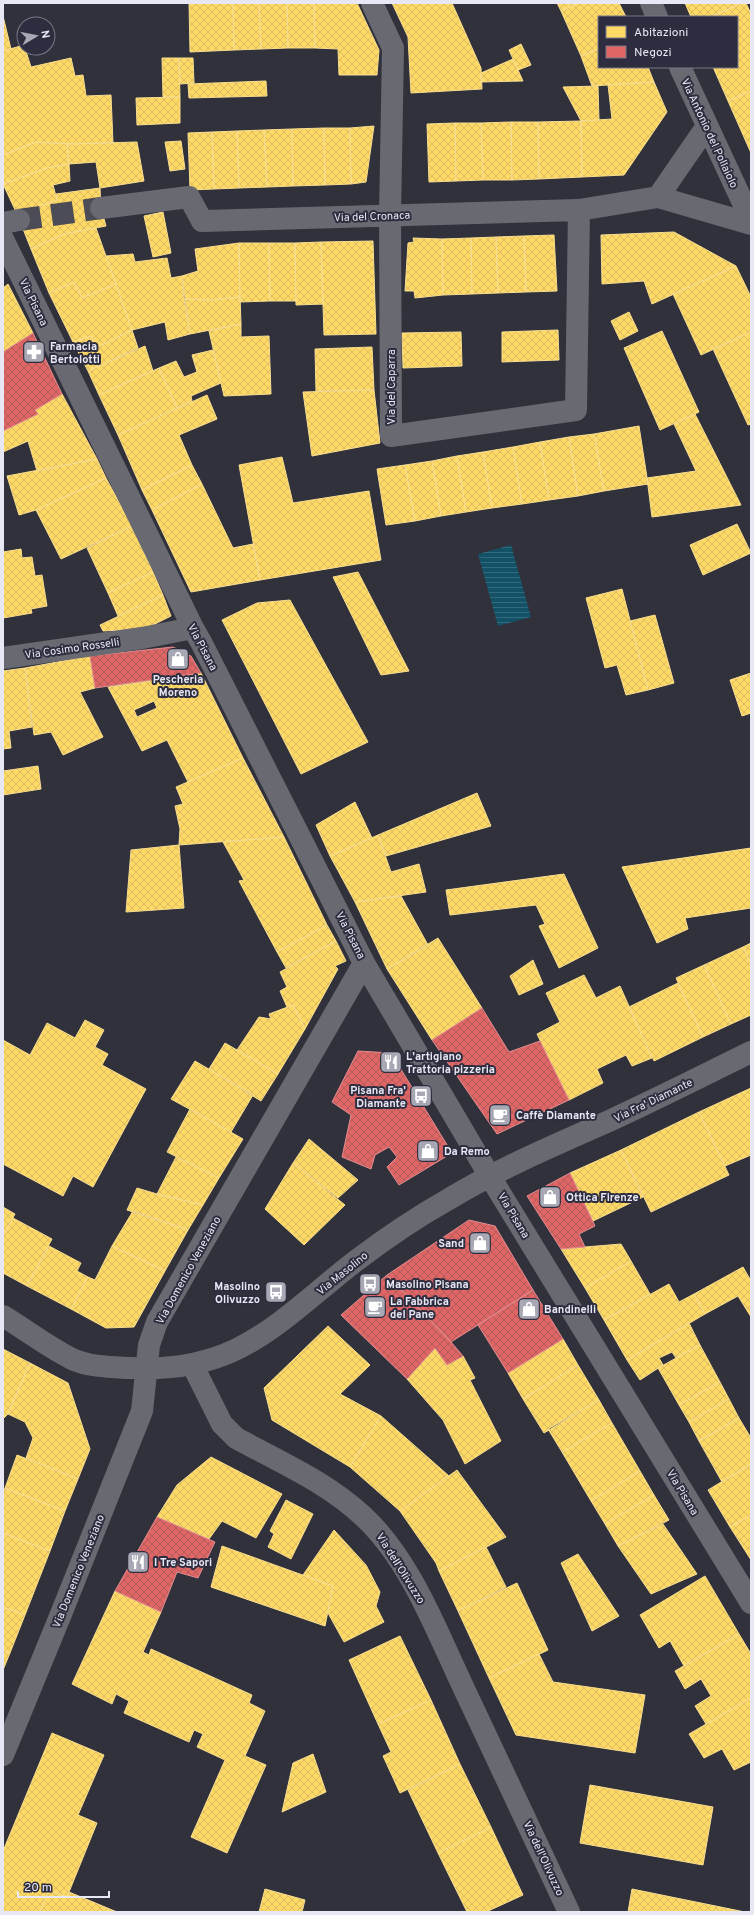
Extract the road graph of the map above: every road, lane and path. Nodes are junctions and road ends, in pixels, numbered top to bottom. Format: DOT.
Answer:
graph roads {
  1 [pos="372,3"];
  2 [pos="651,3"];
  3 [pos="657,16"];
  4 [pos="680,68"];
  5 [pos="707,126"];
  6 [pos="658,198"];
  7 [pos="101,208"];
  8 [pos="579,210"];
  9 [pos="390,215"];
  10 [pos="751,220"];
  11 [pos="751,224"];
  12 [pos="3,239"];
  13 [pos="193,628"];
  14 [pos="3,658"];
  15 [pos="364,963"];
  16 [pos="751,1052"];
  17 [pos="489,1175"];
  18 [pos="3,1316"];
  19 [pos="192,1364"];
  20 [pos="146,1369"];
  21 [pos="751,1603"];
  22 [pos="3,1755"];
  23 [pos="569,1912"];
  1 -- 9 [label="street, Via del Caparra"];
  2 -- 3 [label="street"];
  4 -- 5 [label="street, Via Antonio del Pollaiolo"];
  5 -- 6 [label="street"];
  5 -- 10 [label="street, Via Antonio del Pollaiolo"];
  6 -- 8 [label="street, Via del Cronaca"];
  6 -- 11 [label="street, Via del Cronaca"];
  7 -- 9 [label="street, Via del Cronaca"];
  8 -- 9 [label="street, Via del Cronaca"];
  8 -- 9 [label="street, Via del Caparra"];
  12 -- 13 [label="street, Via Pisana"];
  13 -- 14 [label="street, Via Cosimo Rosselli"];
  13 -- 15 [label="street, Via Pisana"];
  15 -- 17 [label="street, Via Pisana"];
  15 -- 20 [label="street, Via Domenico Veneziano"];
  16 -- 17 [label="street, Via Fra' Diamante"];
  17 -- 19 [label="street, Via Masolino"];
  17 -- 21 [label="street, Via Pisana"];
  18 -- 20 [label="street"];
  19 -- 20 [label="street"];
  19 -- 23 [label="street, Via dell'Olivuzzo"];
  20 -- 22 [label="street, Via Domenico Veneziano"];
}
